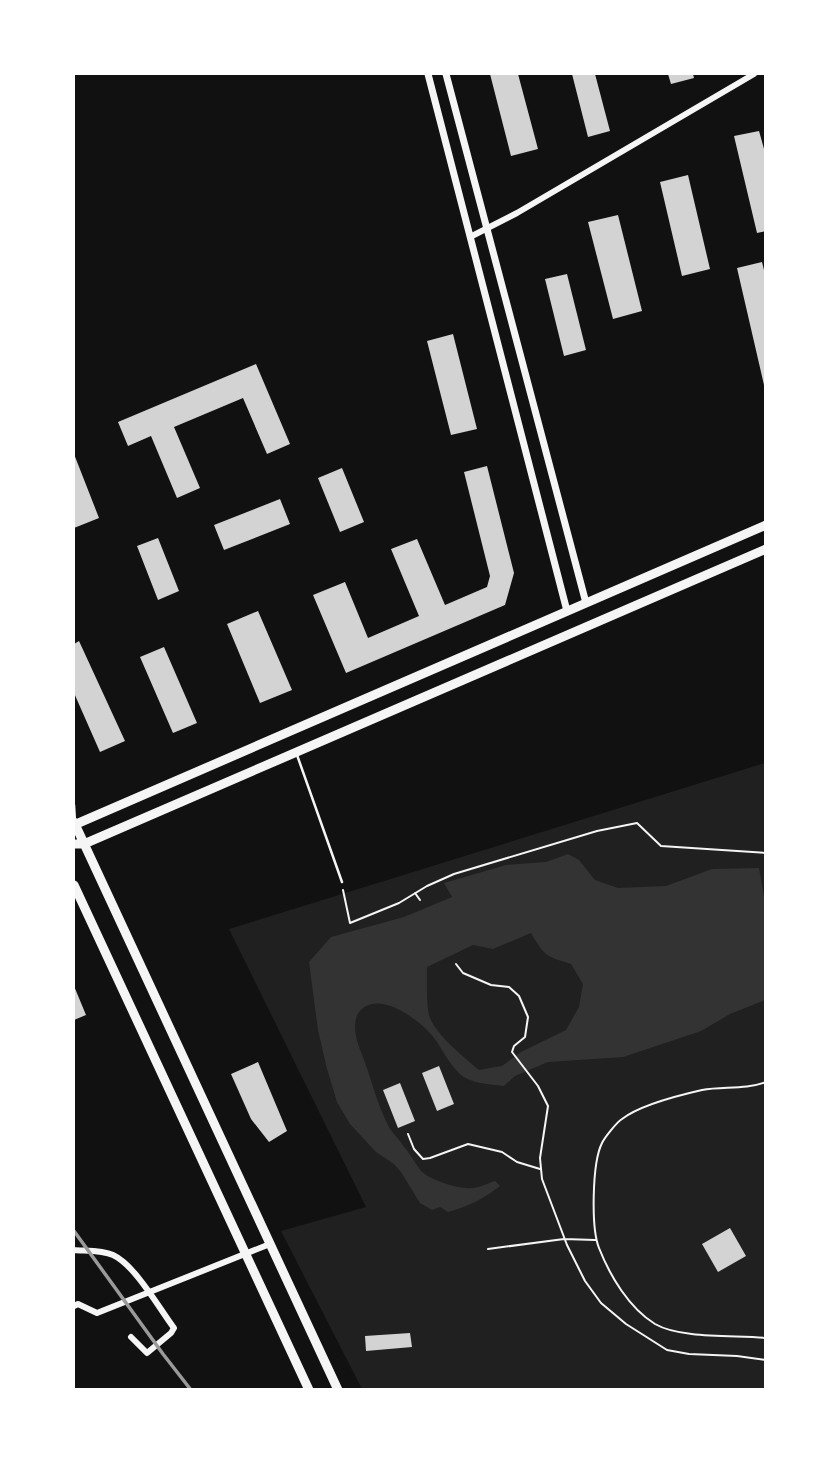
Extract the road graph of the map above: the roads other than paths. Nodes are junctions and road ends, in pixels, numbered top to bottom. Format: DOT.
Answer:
graph roads {
  1 [pos="428,74"];
  2 [pos="446,74"];
  3 [pos="754,74"];
  4 [pos="487,228"];
  5 [pos="470,237"];
  6 [pos="765,525"];
  7 [pos="765,549"];
  8 [pos="586,603"];
  9 [pos="566,611"];
  10 [pos="296,752"];
  11 [pos="74,805"];
  12 [pos="74,823"];
  13 [pos="74,844"];
  14 [pos="84,844"];
  15 [pos="342,882"];
  16 [pos="74,885"];
  17 [pos="270,1244"];
  18 [pos="74,1250"];
  19 [pos="244,1254"];
  20 [pos="149,1292"];
  21 [pos="74,1306"];
  22 [pos="131,1336"];
  23 [pos="309,1390"];
  24 [pos="338,1390"];
  1 -- 5 [label="street"];
  2 -- 4 [label="street"];
  3 -- 4 [label="street"];
  4 -- 5 [label="street"];
  4 -- 8 [label="street"];
  5 -- 9 [label="street"];
  6 -- 8 [label="main road"];
  7 -- 10 [label="main road"];
  8 -- 9 [label="main road"];
  9 -- 12 [label="main road"];
  10 -- 14 [label="main road"];
  10 -- 15 [label="lane"];
  11 -- 12 [label="lane"];
  12 -- 14 [label="main road"];
  13 -- 14 [label="main road"];
  14 -- 17 [label="main road"];
  16 -- 19 [label="main road"];
  17 -- 19 [label="street"];
  17 -- 24 [label="main road"];
  18 -- 20 [label="street"];
  19 -- 20 [label="street"];
  19 -- 23 [label="main road"];
  20 -- 21 [label="street"];
  20 -- 22 [label="street"];
}
